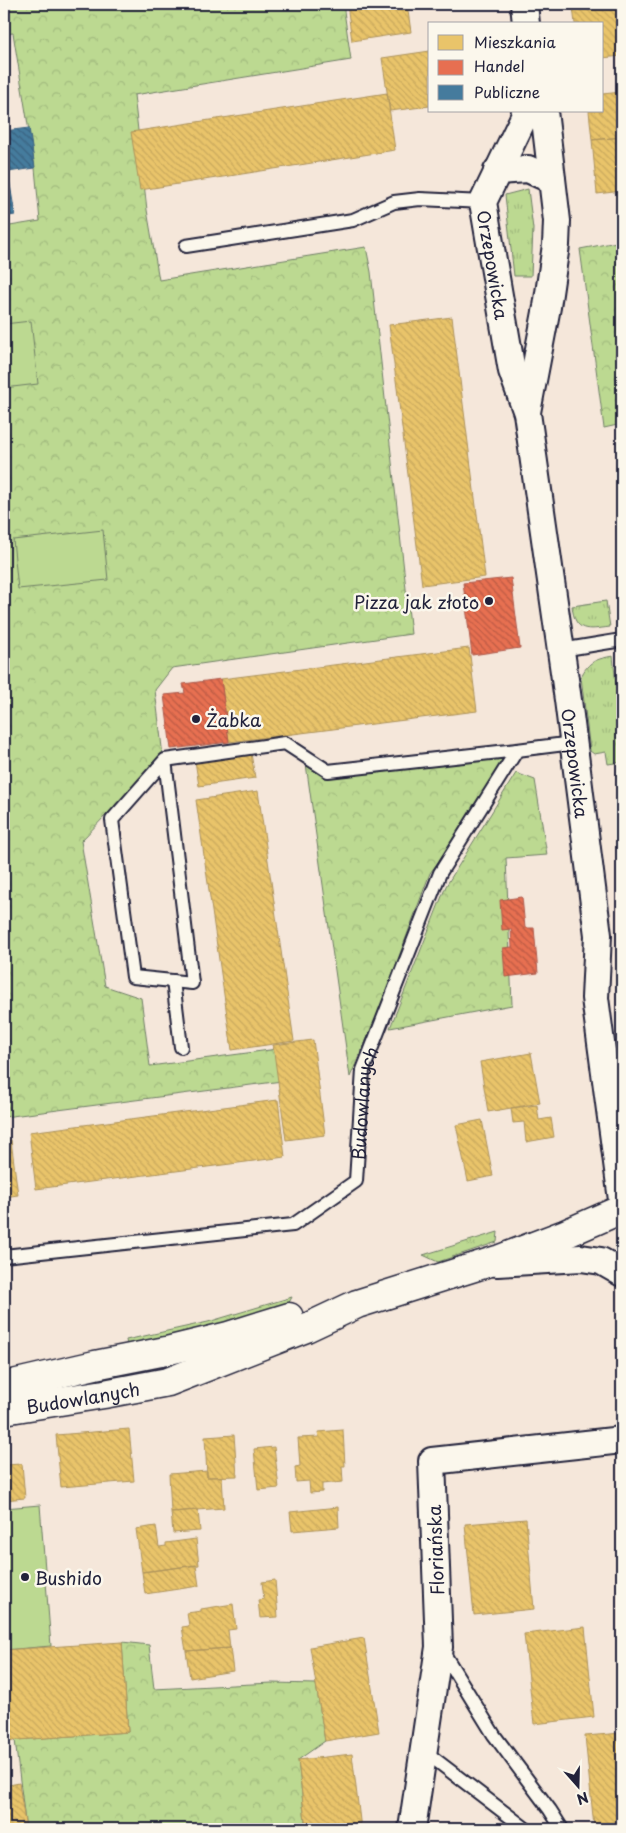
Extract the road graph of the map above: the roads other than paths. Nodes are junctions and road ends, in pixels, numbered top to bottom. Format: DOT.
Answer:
graph roads {
  1 [pos="524,4"];
  2 [pos="526,22"];
  3 [pos="525,112"];
  4 [pos="544,112"];
  5 [pos="497,171"];
  6 [pos="552,180"];
  7 [pos="483,202"];
  8 [pos="186,246"];
  9 [pos="543,327"];
  10 [pos="504,330"];
  11 [pos="526,413"];
  12 [pos="622,640"];
  13 [pos="561,650"];
  14 [pos="573,743"];
  15 [pos="517,750"];
  16 [pos="165,760"];
  17 [pos="173,981"];
  18 [pos="181,1047"];
  19 [pos="617,1119"];
  20 [pos="622,1200"];
  21 [pos="622,1209"];
  22 [pos="4,1256"];
  23 [pos="483,1264"];
  24 [pos="622,1273"];
  25 [pos="357,1304"];
  26 [pos="4,1386"];
  27 [pos="4,1410"];
  28 [pos="622,1440"];
  29 [pos="440,1647"];
  30 [pos="424,1751"];
  31 [pos="412,1829"];
  32 [pos="526,1829"];
  33 [pos="562,1829"];
  1 -- 2 [label="street"];
  3 -- 5 [label="street, Orzepowicka"];
  4 -- 6 [label="street, Orzepowicka"];
  5 -- 6 [label="street"];
  5 -- 7 [label="street, Orzepowicka"];
  6 -- 9 [label="street, Orzepowicka"];
  7 -- 8 [label="lane"];
  7 -- 10 [label="street, Orzepowicka"];
  9 -- 10 [label="street, Orzepowicka"];
  9 -- 11 [label="street, Orzepowicka"];
  10 -- 11 [label="street, Orzepowicka"];
  11 -- 13 [label="street, Orzepowicka"];
  12 -- 13 [label="lane"];
  13 -- 14 [label="street, Orzepowicka"];
  14 -- 15 [label="lane"];
  14 -- 19 [label="street, Orzepowicka"];
  15 -- 16 [label="lane"];
  15 -- 22 [label="lane, Budowlanych"];
  16 -- 17 [label="lane"];
  16 -- 17 [label="lane"];
  17 -- 18 [label="lane"];
  19 -- 20 [label="street, Orzepowicka"];
  21 -- 23 [label="street, Budowlanych"];
  23 -- 24 [label="street"];
  23 -- 25 [label="street, Budowlanych"];
  25 -- 26 [label="street, Budowlanych"];
  25 -- 27 [label="street, Budowlanych"];
  28 -- 29 [label="street, Floriańska"];
  29 -- 30 [label="street, Floriańska"];
  29 -- 33 [label="lane"];
  30 -- 31 [label="street, Floriańska"];
  30 -- 32 [label="lane"];
}
